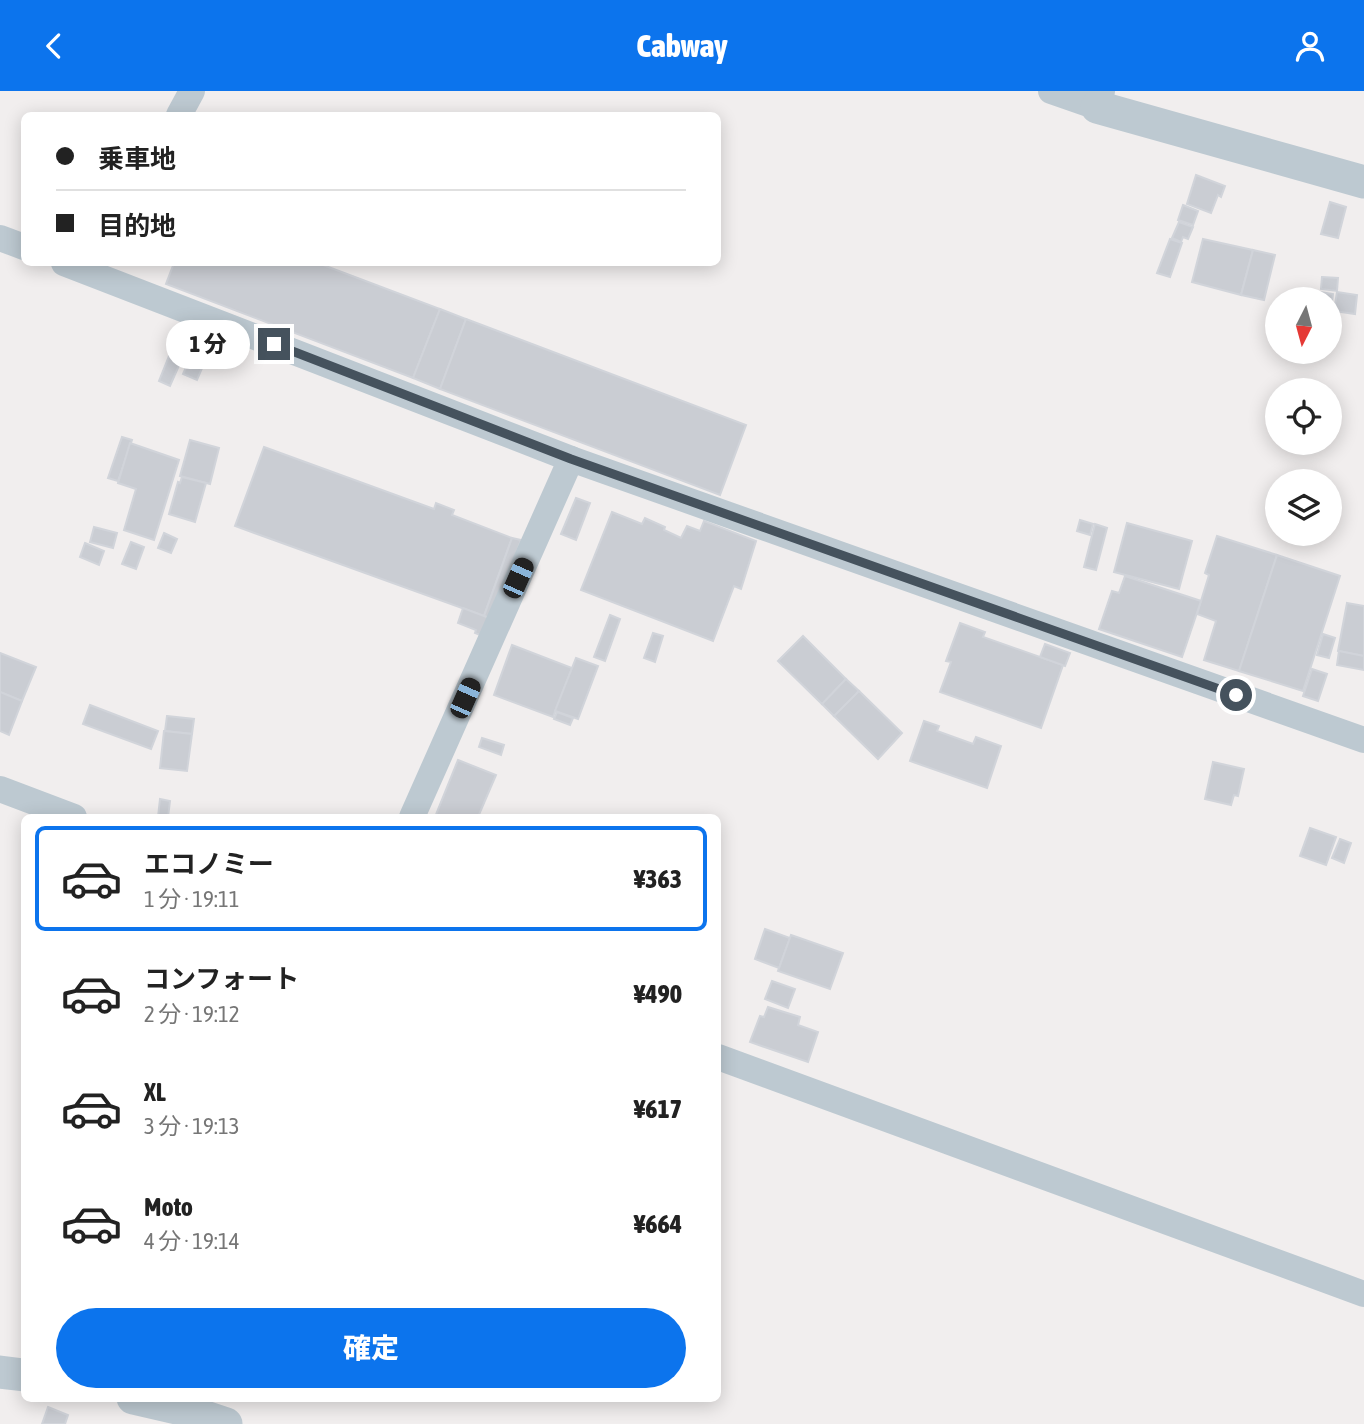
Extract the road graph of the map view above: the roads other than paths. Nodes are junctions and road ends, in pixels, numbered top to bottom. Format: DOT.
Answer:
graph roads {
  1 [pos="192,91"];
  2 [pos="1051,91"];
  3 [pos="1100,99"];
  4 [pos="181,112"];
  5 [pos="1364,182"];
  6 [pos="0,238"];
  7 [pos="21,246"];
  8 [pos="81,266"];
  9 [pos="104,270"];
  10 [pos="571,459"];
  11 [pos="1364,740"];
  12 [pos="0,789"];
  13 [pos="66,814"];
  14 [pos="413,814"];
  15 [pos="721,1058"];
  16 [pos="1364,1294"];
  17 [pos="0,1372"];
  18 [pos="21,1375"];
  19 [pos="183,1404"];
  20 [pos="226,1424"];
  1 -- 4 [label="street"];
  2 -- 3 [label="street"];
  3 -- 5 [label="street"];
  6 -- 7 [label="street"];
  8 -- 9 [label="street"];
  9 -- 10 [label="street"];
  10 -- 11 [label="street"];
  10 -- 14 [label="street"];
  12 -- 13 [label="street"];
  15 -- 16 [label="street"];
  17 -- 18 [label="street"];
  19 -- 20 [label="street"];
}
